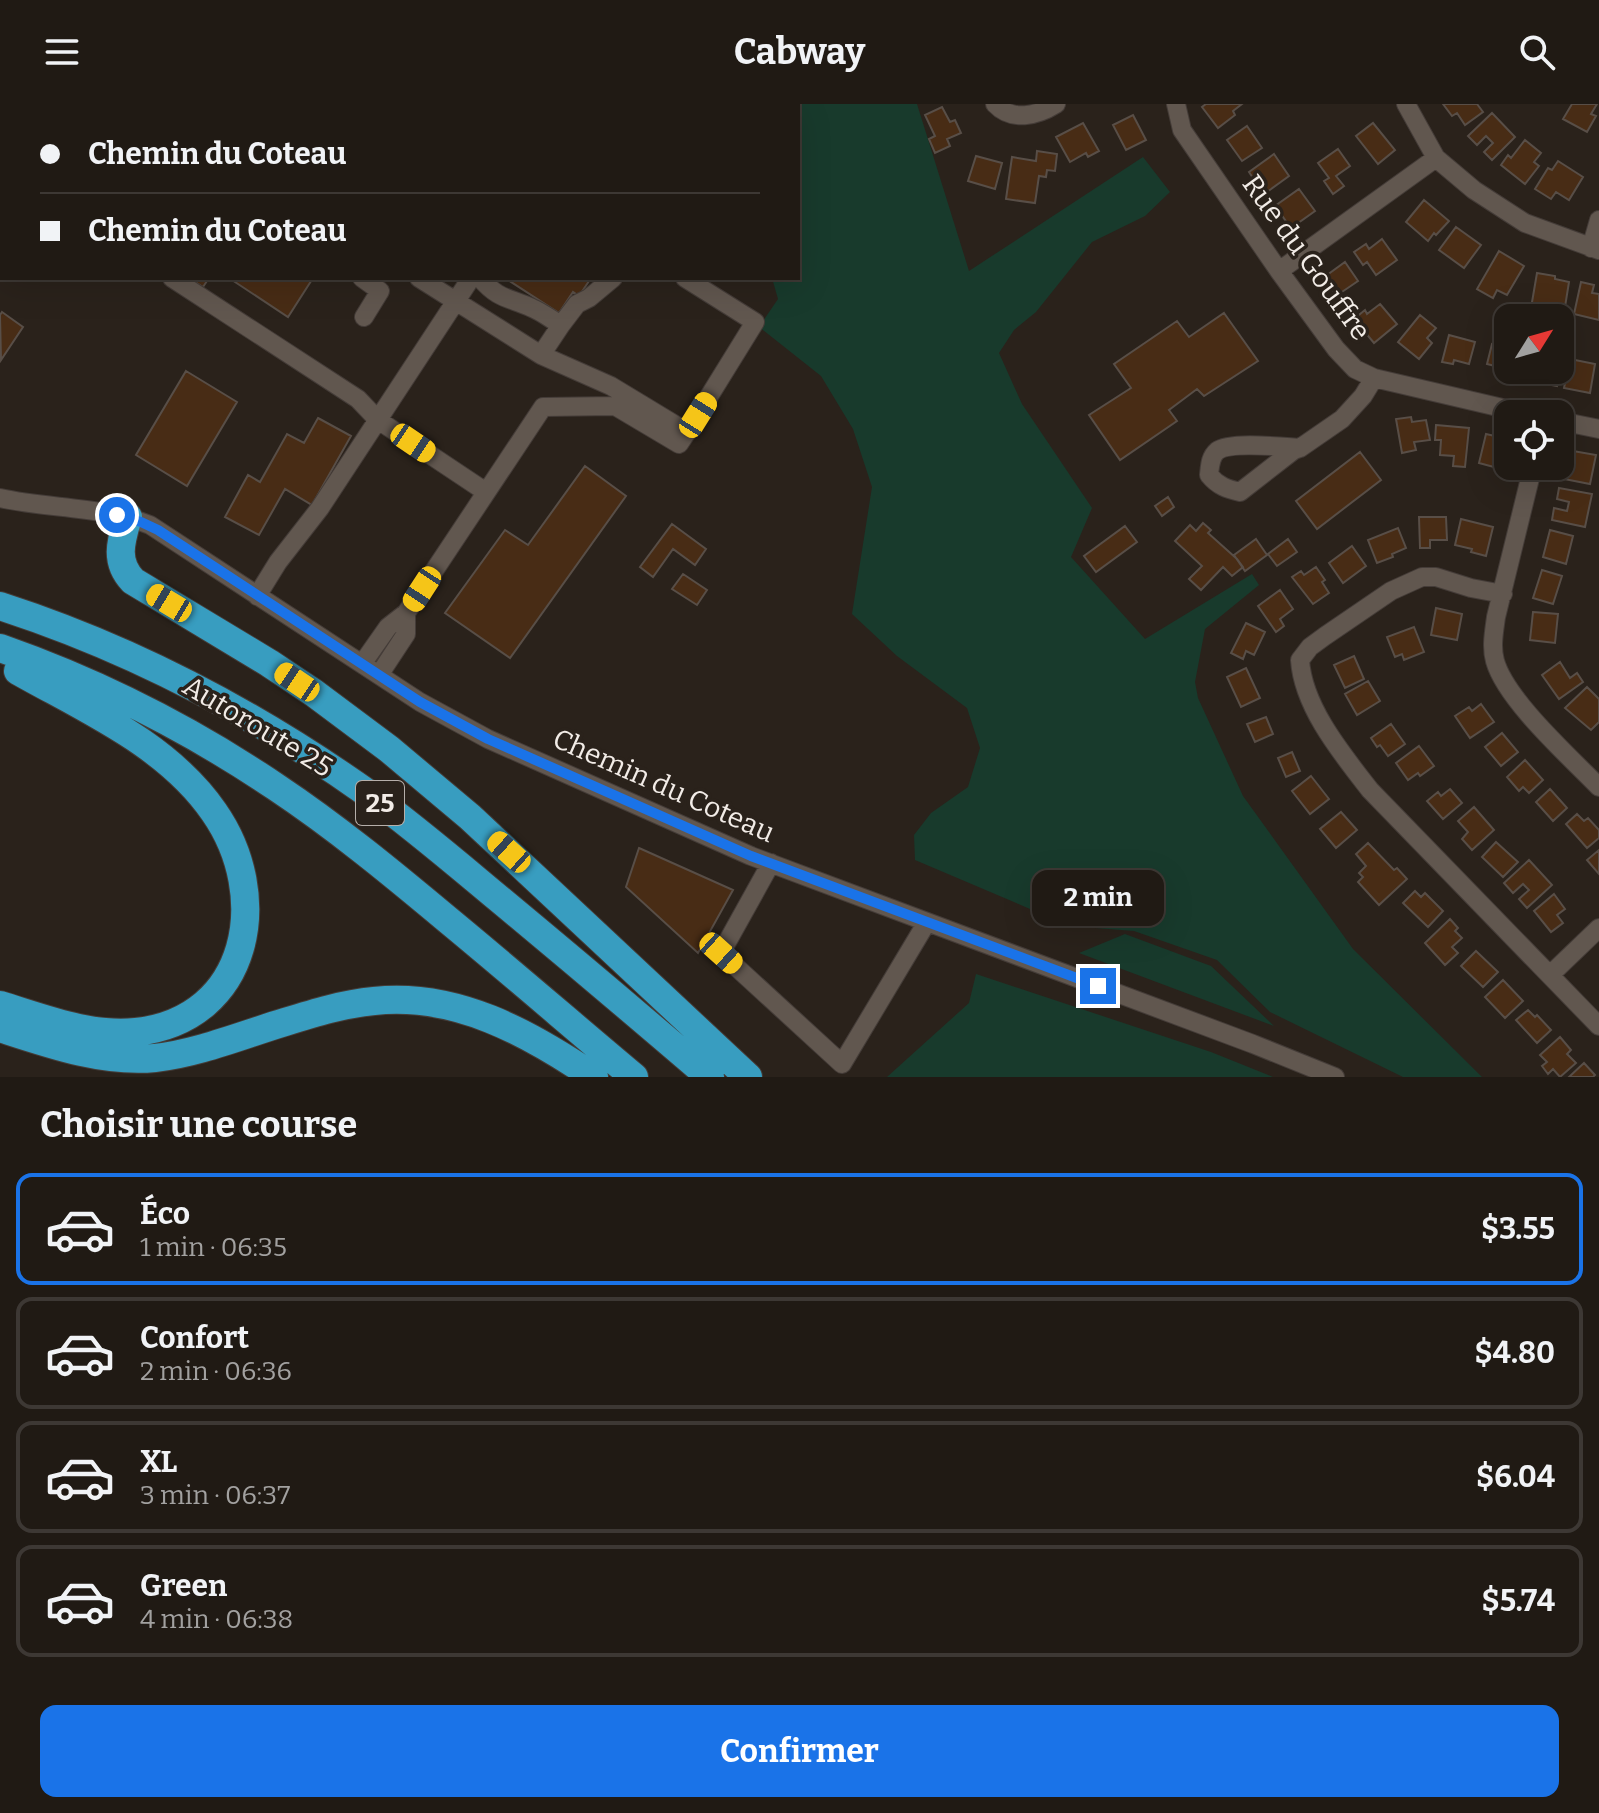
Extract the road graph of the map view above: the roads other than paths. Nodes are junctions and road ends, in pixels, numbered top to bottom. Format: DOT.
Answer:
graph roads {
  1 [pos="995,104"];
  2 [pos="1056,104"];
  3 [pos="1176,104"];
  4 [pos="1406,104"];
  5 [pos="1436,158"];
  6 [pos="1599,220"];
  7 [pos="1595,249"];
  8 [pos="1279,271"];
  9 [pos="175,280"];
  10 [pos="365,280"];
  11 [pos="422,280"];
  12 [pos="470,280"];
  13 [pos="482,280"];
  14 [pos="611,280"];
  15 [pos="688,280"];
  16 [pos="456,303"];
  17 [pos="364,317"];
  18 [pos="561,325"];
  19 [pos="541,355"];
  20 [pos="1374,378"];
  21 [pos="1494,406"];
  22 [pos="378,420"];
  23 [pos="1574,424"];
  24 [pos="1599,429"];
  25 [pos="687,432"];
  26 [pos="1300,448"];
  27 [pos="1530,480"];
  28 [pos="486,492"];
  29 [pos="0,498"];
  30 [pos="128,517"];
  31 [pos="1503,594"];
  32 [pos="257,596"];
  33 [pos="0,606"];
  34 [pos="406,613"];
  35 [pos="0,648"];
  36 [pos="0,661"];
  37 [pos="362,664"];
  38 [pos="379,675"];
  39 [pos="1599,787"];
  40 [pos="771,863"];
  41 [pos="927,922"];
  42 [pos="1599,928"];
  43 [pos="1550,975"];
  44 [pos="0,1005"];
  45 [pos="1599,1026"];
  46 [pos="0,1028"];
  47 [pos="594,1077"];
  48 [pos="634,1077"];
  49 [pos="710,1077"];
  50 [pos="748,1077"];
  51 [pos="1335,1077"];
  1 -- 2 [label="street"];
  3 -- 8 [label="street, Rue du Gouffre"];
  4 -- 5 [label="street"];
  5 -- 7 [label="street"];
  5 -- 8 [label="street"];
  6 -- 7 [label="street"];
  8 -- 20 [label="street, Rue du Gouffre"];
  9 -- 22 [label="street"];
  10 -- 17 [label="street"];
  11 -- 16 [label="street"];
  12 -- 16 [label="street"];
  13 -- 18 [label="street"];
  14 -- 18 [label="street"];
  15 -- 25 [label="street"];
  16 -- 19 [label="street"];
  16 -- 22 [label="street"];
  18 -- 19 [label="street"];
  19 -- 25 [label="street"];
  20 -- 21 [label="street, Rue du Gouffre"];
  20 -- 26 [label="street"];
  22 -- 28 [label="street"];
  22 -- 32 [label="street"];
  23 -- 24 [label="street"];
  25 -- 28 [label="street"];
  27 -- 31 [label="street"];
  28 -- 34 [label="street"];
  29 -- 30 [label="street, Chemin du Coteau"];
  30 -- 32 [label="street, Chemin du Coteau"];
  30 -- 50 [label="highway"];
  31 -- 39 [label="street"];
  31 -- 43 [label="street"];
  32 -- 37 [label="street, Chemin du Coteau"];
  33 -- 49 [label="highway, Autoroute 25 / 25"];
  34 -- 37 [label="street"];
  34 -- 38 [label="street"];
  35 -- 48 [label="highway, Autoroute 25 / 25"];
  36 -- 44 [label="highway"];
  37 -- 38 [label="street, Chemin du Coteau"];
  38 -- 40 [label="street, Chemin du Coteau"];
  40 -- 41 [label="street, Chemin du Coteau"];
  40 -- 41 [label="street"];
  41 -- 51 [label="street, Chemin du Coteau"];
  42 -- 43 [label="street"];
  43 -- 45 [label="street"];
  46 -- 47 [label="highway"];
}
